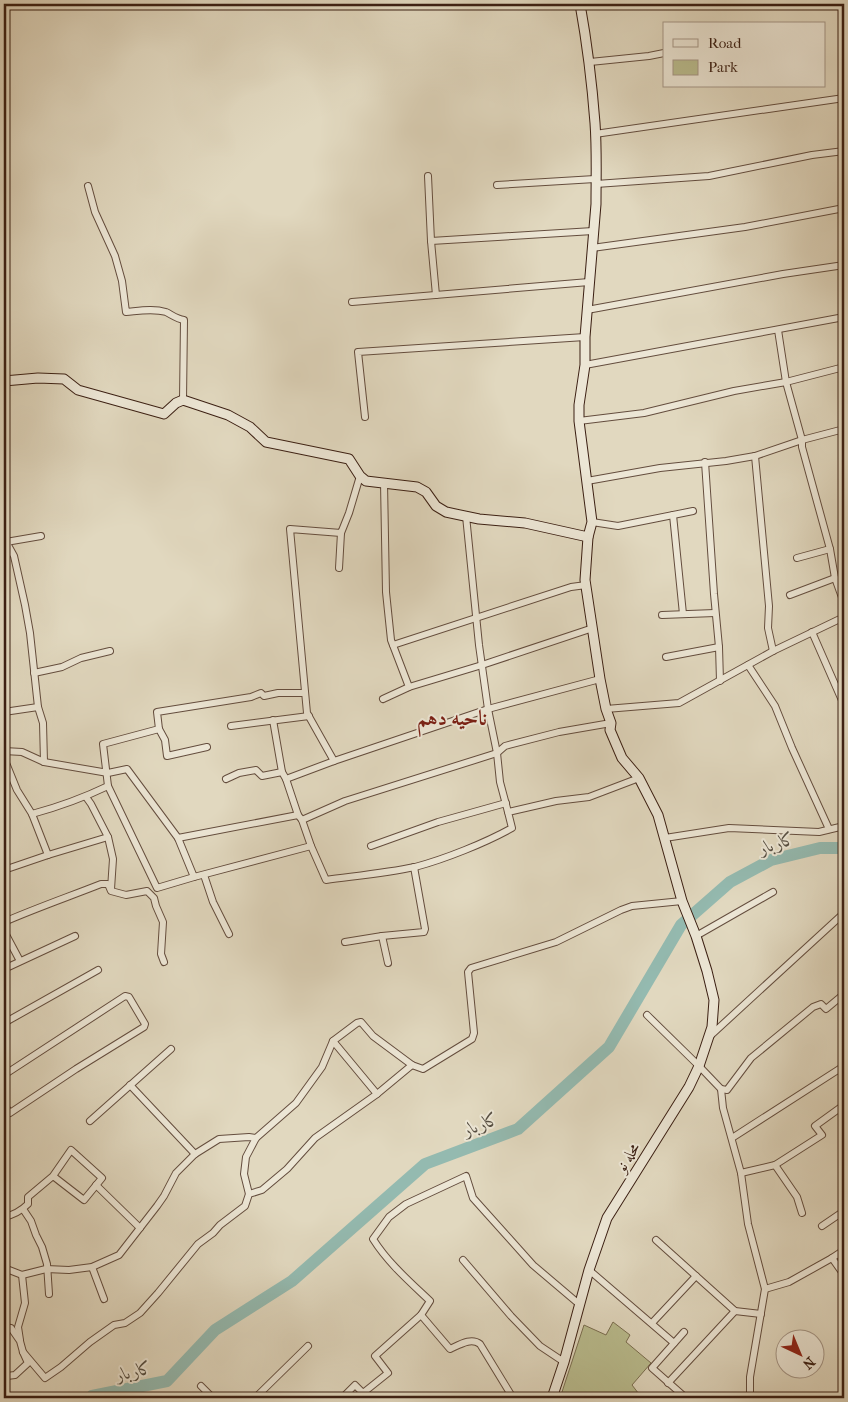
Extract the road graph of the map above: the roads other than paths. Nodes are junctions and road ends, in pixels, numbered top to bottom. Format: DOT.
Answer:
graph roads {
  1 [pos="580,4"];
  2 [pos="663,53"];
  3 [pos="590,62"];
  4 [pos="844,98"];
  5 [pos="595,134"];
  6 [pos="844,151"];
  7 [pos="428,176"];
  8 [pos="596,182"];
  9 [pos="497,185"];
  10 [pos="88,186"];
  11 [pos="844,208"];
  12 [pos="594,231"];
  13 [pos="431,241"];
  14 [pos="592,248"];
  15 [pos="844,265"];
  16 [pos="589,282"];
  17 [pos="436,295"];
  18 [pos="352,302"];
  19 [pos="587,310"];
  20 [pos="844,317"];
  21 [pos="778,330"];
  22 [pos="585,337"];
  23 [pos="585,365"];
  24 [pos="844,367"];
  25 [pos="4,381"];
  26 [pos="786,382"];
  27 [pos="183,400"];
  28 [pos="365,416"];
  29 [pos="579,421"];
  30 [pos="844,429"];
  31 [pos="802,440"];
  32 [pos="755,456"];
  33 [pos="705,462"];
  34 [pos="360,476"];
  35 [pos="587,481"];
  36 [pos="384,482"];
  37 [pos="693,511"];
  38 [pos="674,515"];
  39 [pos="466,516"];
  40 [pos="592,522"];
  41 [pos="341,533"];
  42 [pos="41,536"];
  43 [pos="588,537"];
  44 [pos="4,540"];
  45 [pos="830,549"];
  46 [pos="797,558"];
  47 [pos="338,568"];
  48 [pos="835,578"];
  49 [pos="586,586"];
  50 [pos="790,595"];
  51 [pos="844,603"];
  52 [pos="715,613"];
  53 [pos="683,614"];
  54 [pos="662,615"];
  55 [pos="844,617"];
  56 [pos="476,618"];
  57 [pos="593,628"];
  58 [pos="812,632"];
  59 [pos="393,645"];
  60 [pos="719,647"];
  61 [pos="773,651"];
  62 [pos="110,652"];
  63 [pos="666,657"];
  64 [pos="482,665"];
  65 [pos="748,665"];
  66 [pos="34,672"];
  67 [pos="600,679"];
  68 [pos="720,681"];
  69 [pos="410,687"];
  70 [pos="841,690"];
  71 [pos="305,693"];
  72 [pos="383,699"];
  73 [pos="844,705"];
  74 [pos="38,707"];
  75 [pos="488,709"];
  76 [pos="606,709"];
  77 [pos="4,712"];
  78 [pos="309,716"];
  79 [pos="273,720"];
  80 [pos="611,723"];
  81 [pos="231,726"];
  82 [pos="159,729"];
  83 [pos="208,747"];
  84 [pos="4,751"];
  85 [pos="497,753"];
  86 [pos="4,758"];
  87 [pos="334,761"];
  88 [pos="44,762"];
  89 [pos="282,772"];
  90 [pos="108,773"];
  91 [pos="639,778"];
  92 [pos="226,779"];
  93 [pos="286,779"];
  94 [pos="108,786"];
  95 [pos="86,797"];
  96 [pos="506,803"];
  97 [pos="508,812"];
  98 [pos="32,814"];
  99 [pos="300,817"];
  100 [pos="844,826"];
  101 [pos="829,829"];
  102 [pos="108,837"];
  103 [pos="178,838"];
  104 [pos="665,838"];
  105 [pos="311,846"];
  106 [pos="371,846"];
  107 [pos="48,855"];
  108 [pos="414,867"];
  109 [pos="4,870"];
  110 [pos="204,874"];
  111 [pos="194,877"];
  112 [pos="111,891"];
  113 [pos="773,892"];
  114 [pos="683,902"];
  115 [pos="844,913"];
  116 [pos="4,922"];
  117 [pos="4,931"];
  118 [pos="229,934"];
  119 [pos="75,936"];
  120 [pos="382,936"];
  121 [pos="696,936"];
  122 [pos="344,942"];
  123 [pos="20,961"];
  124 [pos="164,962"];
  125 [pos="388,963"];
  126 [pos="4,969"];
  127 [pos="98,970"];
  128 [pos="844,994"];
  129 [pos="647,1015"];
  130 [pos="4,1023"];
  131 [pos="709,1037"];
  132 [pos="332,1041"];
  133 [pos="171,1049"];
  134 [pos="412,1065"];
  135 [pos="699,1066"];
  136 [pos="844,1066"];
  137 [pos="4,1075"];
  138 [pos="130,1085"];
  139 [pos="721,1089"];
  140 [pos="377,1094"];
  141 [pos="4,1105"];
  142 [pos="844,1105"];
  143 [pos="90,1122"];
  144 [pos="256,1138"];
  145 [pos="732,1138"];
  146 [pos="195,1154"];
  147 [pos="775,1165"];
  148 [pos="741,1173"];
  149 [pos="53,1176"];
  150 [pos="96,1185"];
  151 [pos="249,1194"];
  152 [pos="23,1209"];
  153 [pos="844,1211"];
  154 [pos="4,1212"];
  155 [pos="802,1213"];
  156 [pos="4,1216"];
  157 [pos="822,1226"];
  158 [pos="140,1228"];
  159 [pos="656,1240"];
  160 [pos="844,1250"];
  161 [pos="832,1258"];
  162 [pos="463,1260"];
  163 [pos="92,1266"];
  164 [pos="4,1268"];
  165 [pos="46,1269"];
  166 [pos="589,1270"];
  167 [pos="22,1275"];
  168 [pos="844,1275"];
  169 [pos="696,1276"];
  170 [pos="765,1289"];
  171 [pos="48,1294"];
  172 [pos="104,1299"];
  173 [pos="579,1304"];
  174 [pos="734,1311"];
  175 [pos="761,1314"];
  176 [pos="421,1315"];
  177 [pos="652,1323"];
  178 [pos="4,1327"];
  179 [pos="684,1332"];
  180 [pos="20,1342"];
  181 [pos="674,1343"];
  182 [pos="308,1346"];
  183 [pos="23,1352"];
  184 [pos="564,1362"];
  185 [pos="4,1379"];
  186 [pos="668,1383"];
  187 [pos="200,1386"];
  188 [pos="213,1398"];
  189 [pos="255,1398"];
  190 [pos="342,1398"];
  191 [pos="513,1398"];
  192 [pos="552,1398"];
  193 [pos="686,1398"];
  194 [pos="750,1398"];
  1 -- 3 [label="street"];
  2 -- 3 [label="street"];
  3 -- 5 [label="street"];
  4 -- 5 [label="street"];
  5 -- 8 [label="street"];
  6 -- 8 [label="street"];
  7 -- 13 [label="street"];
  8 -- 9 [label="street"];
  8 -- 12 [label="street"];
  10 -- 27 [label="street"];
  11 -- 14 [label="street"];
  12 -- 13 [label="street"];
  12 -- 14 [label="street"];
  13 -- 17 [label="street"];
  14 -- 16 [label="street"];
  15 -- 19 [label="street"];
  16 -- 17 [label="street"];
  16 -- 19 [label="street"];
  17 -- 18 [label="street"];
  19 -- 22 [label="street"];
  20 -- 21 [label="street"];
  21 -- 23 [label="street"];
  21 -- 26 [label="street"];
  22 -- 23 [label="street"];
  22 -- 28 [label="street"];
  23 -- 29 [label="street"];
  24 -- 26 [label="street"];
  25 -- 27 [label="street"];
  26 -- 29 [label="street"];
  26 -- 31 [label="street"];
  27 -- 34 [label="street"];
  29 -- 35 [label="street"];
  30 -- 31 [label="street"];
  31 -- 32 [label="street"];
  31 -- 45 [label="street"];
  32 -- 33 [label="street"];
  32 -- 61 [label="street"];
  33 -- 35 [label="street"];
  33 -- 52 [label="street"];
  34 -- 36 [label="street"];
  34 -- 41 [label="street"];
  35 -- 40 [label="street"];
  36 -- 39 [label="street"];
  36 -- 59 [label="street"];
  37 -- 38 [label="street"];
  38 -- 40 [label="street"];
  38 -- 53 [label="street"];
  39 -- 43 [label="street"];
  39 -- 56 [label="street"];
  40 -- 43 [label="street, محله نو"];
  41 -- 47 [label="street"];
  41 -- 71 [label="street"];
  42 -- 44 [label="street"];
  43 -- 49 [label="street, محله نو"];
  44 -- 66 [label="street"];
  45 -- 46 [label="street"];
  45 -- 48 [label="street"];
  48 -- 50 [label="street"];
  48 -- 51 [label="street"];
  49 -- 56 [label="street"];
  49 -- 57 [label="street, محله نو"];
  52 -- 53 [label="street"];
  52 -- 60 [label="street"];
  53 -- 54 [label="street"];
  55 -- 58 [label="street"];
  56 -- 59 [label="street"];
  56 -- 64 [label="street"];
  57 -- 64 [label="street"];
  57 -- 67 [label="street, محله نو"];
  58 -- 61 [label="street"];
  58 -- 70 [label="street"];
  59 -- 69 [label="street"];
  60 -- 63 [label="street"];
  60 -- 68 [label="street"];
  61 -- 65 [label="street"];
  62 -- 66 [label="street"];
  64 -- 69 [label="street"];
  64 -- 75 [label="street"];
  65 -- 68 [label="street"];
  65 -- 101 [label="street"];
  66 -- 74 [label="street"];
  67 -- 75 [label="street"];
  67 -- 76 [label="street, محله نو"];
  68 -- 76 [label="street"];
  69 -- 72 [label="street"];
  70 -- 73 [label="street"];
  71 -- 78 [label="street"];
  71 -- 82 [label="street"];
  74 -- 77 [label="street"];
  74 -- 88 [label="street"];
  75 -- 85 [label="street"];
  75 -- 87 [label="street"];
  76 -- 80 [label="street, محله نو"];
  78 -- 79 [label="street"];
  78 -- 87 [label="street"];
  79 -- 81 [label="street"];
  79 -- 89 [label="street"];
  80 -- 85 [label="street"];
  80 -- 91 [label="street, محله نو"];
  82 -- 83 [label="street"];
  82 -- 90 [label="street"];
  84 -- 88 [label="street"];
  85 -- 96 [label="street"];
  85 -- 99 [label="street"];
  86 -- 98 [label="street"];
  87 -- 93 [label="street"];
  88 -- 90 [label="street"];
  89 -- 92 [label="street"];
  89 -- 93 [label="street"];
  90 -- 94 [label="street"];
  90 -- 103 [label="street"];
  91 -- 97 [label="street"];
  91 -- 104 [label="street, محله نو"];
  93 -- 99 [label="street"];
  94 -- 95 [label="street"];
  94 -- 111 [label="street"];
  95 -- 98 [label="street"];
  95 -- 102 [label="street"];
  96 -- 97 [label="street"];
  96 -- 106 [label="street"];
  97 -- 108 [label="street"];
  98 -- 107 [label="street"];
  99 -- 103 [label="street"];
  99 -- 105 [label="street"];
  100 -- 101 [label="street"];
  101 -- 104 [label="street"];
  102 -- 107 [label="street"];
  102 -- 112 [label="street"];
  103 -- 111 [label="street"];
  104 -- 114 [label="street, محله نو"];
  105 -- 108 [label="street"];
  105 -- 110 [label="street"];
  107 -- 109 [label="street"];
  108 -- 120 [label="street"];
  110 -- 111 [label="street"];
  110 -- 118 [label="street"];
  112 -- 116 [label="street"];
  112 -- 124 [label="street"];
  113 -- 121 [label="street"];
  114 -- 121 [label="street, محله نو"];
  114 -- 134 [label="street"];
  115 -- 131 [label="street"];
  117 -- 123 [label="street"];
  119 -- 123 [label="street"];
  120 -- 122 [label="street"];
  120 -- 125 [label="street"];
  121 -- 131 [label="street, محله نو"];
  123 -- 126 [label="street"];
  127 -- 130 [label="street"];
  128 -- 139 [label="street"];
  129 -- 135 [label="street"];
  131 -- 135 [label="street, محله نو"];
  132 -- 134 [label="street"];
  132 -- 140 [label="street"];
  132 -- 144 [label="street"];
  133 -- 138 [label="street"];
  134 -- 140 [label="street"];
  135 -- 139 [label="street"];
  135 -- 166 [label="street, محله نو"];
  136 -- 145 [label="street"];
  137 -- 141 [label="street"];
  138 -- 143 [label="street"];
  138 -- 146 [label="street"];
  139 -- 145 [label="street"];
  140 -- 151 [label="street"];
  142 -- 147 [label="street"];
  144 -- 146 [label="street"];
  144 -- 151 [label="street"];
  145 -- 148 [label="street"];
  146 -- 158 [label="street"];
  147 -- 148 [label="street"];
  147 -- 155 [label="street"];
  148 -- 170 [label="street"];
  149 -- 150 [label="street"];
  149 -- 150 [label="street"];
  149 -- 152 [label="street"];
  150 -- 158 [label="street"];
  151 -- 183 [label="street"];
  152 -- 156 [label="street"];
  152 -- 165 [label="street"];
  153 -- 157 [label="street"];
  154 -- 156 [label="street"];
  158 -- 163 [label="street"];
  159 -- 169 [label="street"];
  160 -- 161 [label="street"];
  161 -- 168 [label="street"];
  161 -- 170 [label="street"];
  162 -- 184 [label="street"];
  163 -- 165 [label="street"];
  163 -- 172 [label="street"];
  164 -- 167 [label="street"];
  165 -- 167 [label="street"];
  165 -- 171 [label="street"];
  166 -- 173 [label="street, محله نو"];
  166 -- 177 [label="street"];
  167 -- 180 [label="street"];
  169 -- 174 [label="street"];
  169 -- 177 [label="street"];
  170 -- 175 [label="street"];
  173 -- 176 [label="street"];
  173 -- 184 [label="street, محله نو"];
  174 -- 175 [label="street"];
  174 -- 186 [label="street"];
  175 -- 194 [label="street"];
  176 -- 190 [label="street"];
  176 -- 191 [label="street"];
  177 -- 181 [label="street"];
  178 -- 180 [label="street"];
  179 -- 181 [label="street"];
  180 -- 183 [label="street"];
  181 -- 186 [label="street"];
  182 -- 189 [label="street"];
  183 -- 185 [label="street"];
  184 -- 192 [label="street, محله نو"];
  186 -- 193 [label="street"];
  187 -- 188 [label="street"];
}
